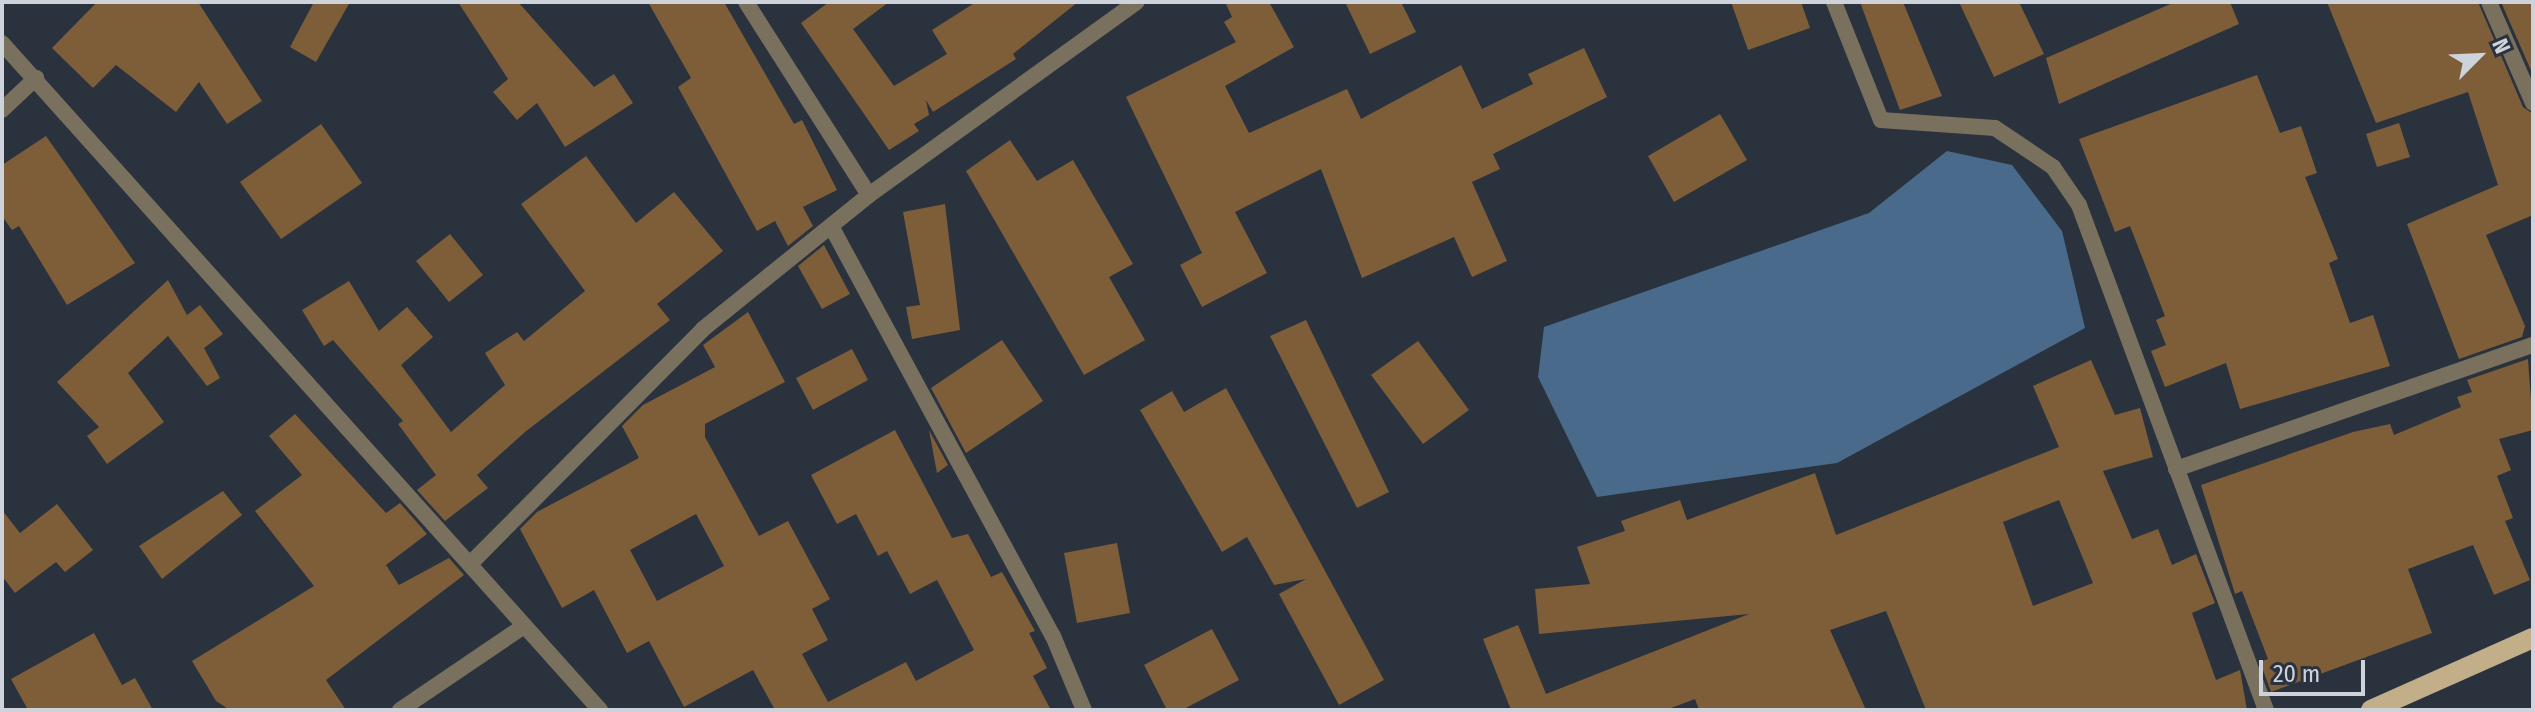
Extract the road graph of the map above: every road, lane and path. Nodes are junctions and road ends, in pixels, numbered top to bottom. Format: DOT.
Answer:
graph roads {
  1 [pos="746,2"];
  2 [pos="1137,2"];
  3 [pos="1834,2"];
  4 [pos="2489,2"];
  5 [pos="2,43"];
  6 [pos="2528,76"];
  7 [pos="36,78"];
  8 [pos="2533,103"];
  9 [pos="2,110"];
  10 [pos="869,195"];
  11 [pos="831,226"];
  12 [pos="2533,345"];
  13 [pos="2176,469"];
  14 [pos="473,561"];
  15 [pos="524,626"];
  16 [pos="2533,638"];
  17 [pos="400,710"];
  18 [pos="600,710"];
  19 [pos="1084,710"];
  20 [pos="2266,710"];
  21 [pos="2371,710"];
  1 -- 10 [label="street"];
  2 -- 10 [label="street"];
  3 -- 13 [label="street"];
  4 -- 6 [label="street"];
  5 -- 7 [label="street"];
  6 -- 8 [label="street"];
  7 -- 9 [label="street"];
  7 -- 14 [label="street"];
  10 -- 11 [label="street"];
  11 -- 14 [label="street"];
  11 -- 19 [label="street"];
  12 -- 13 [label="street"];
  13 -- 20 [label="street"];
  14 -- 15 [label="street"];
  15 -- 17 [label="street"];
  15 -- 18 [label="street"];
  16 -- 21 [label="main road"];
}
